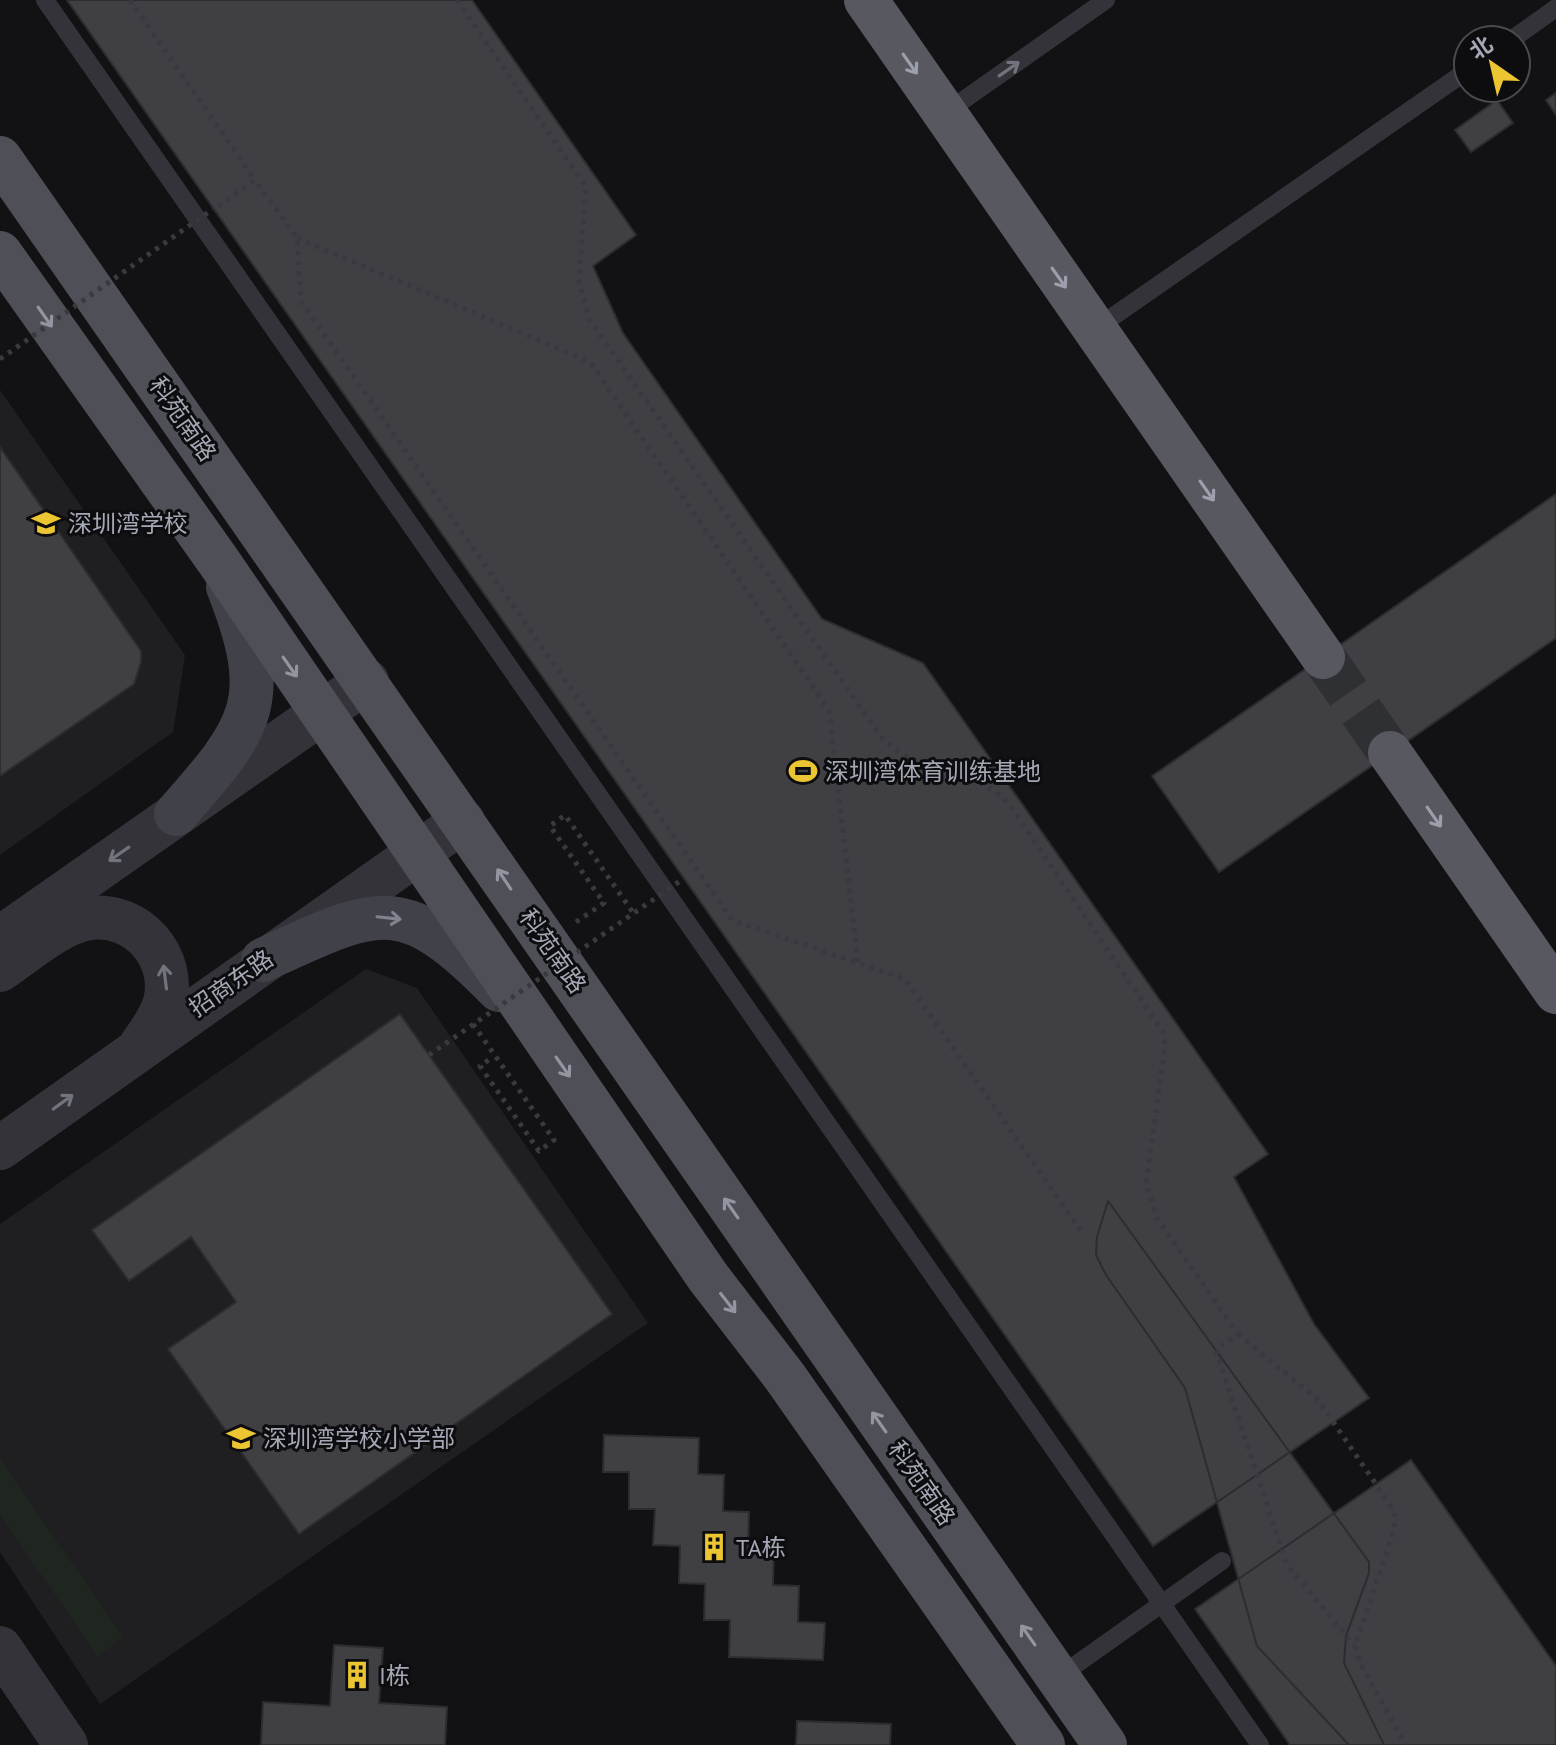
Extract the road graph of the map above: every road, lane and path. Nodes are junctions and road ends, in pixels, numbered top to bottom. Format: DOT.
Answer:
graph roads {
  1 [pos="45,0"];
  2 [pos="130,0"];
  3 [pos="457,0"];
  4 [pos="866,0"];
  5 [pos="1106,0"];
  6 [pos="1556,8"];
  7 [pos="1532,25"];
  8 [pos="1452,81"];
  9 [pos="945,113"];
  10 [pos="0,158"];
  11 [pos="255,180"];
  12 [pos="297,238"];
  13 [pos="0,253"];
  14 [pos="1095,329"];
  15 [pos="0,359"];
  16 [pos="219,562"];
  17 [pos="1323,657"];
  18 [pos="367,681"];
  19 [pos="322,713"];
  20 [pos="1390,753"];
  21 [pos="176,814"];
  22 [pos="463,821"];
  23 [pos="418,852"];
  24 [pos="698,870"];
  25 [pos="634,914"];
  26 [pos="574,924"];
  27 [pos="0,938"];
  28 [pos="263,960"];
  29 [pos="858,963"];
  30 [pos="0,970"];
  31 [pos="1556,992"];
  32 [pos="531,1022"];
  33 [pos="473,1024"];
  34 [pos="140,1047"];
  35 [pos="429,1055"];
  36 [pos="490,1059"];
  37 [pos="0,1148"];
  38 [pos="1081,1231"];
  39 [pos="1238,1334"];
  40 [pos="1222,1561"];
  41 [pos="1162,1603"];
  42 [pos="1355,1646"];
  43 [pos="0,1648"];
  44 [pos="1057,1678"];
  45 [pos="66,1745"];
  46 [pos="1043,1745"];
  47 [pos="1105,1745"];
  48 [pos="1260,1745"];
  49 [pos="1406,1745"];
  1 -- 41 [label="lane"];
  2 -- 11 [label="path"];
  3 -- 39 [label="path"];
  4 -- 9 [label="highway, one-way"];
  9 -- 5 [label="lane, one-way"];
  6 -- 7 [label="lane"];
  8 -- 14 [label="lane"];
  9 -- 14 [label="highway, one-way"];
  10 -- 18 [label="main road, 科苑南路"];
  11 -- 12 [label="path"];
  11 -- 15 [label="path, bridge"];
  12 -- 24 [label="path"];
  12 -- 29 [label="path"];
  13 -- 16 [label="main road, one-way"];
  14 -- 17 [label="highway, one-way"];
  16 -- 19 [label="main road, one-way"];
  16 -- 21 [label="main road"];
  18 -- 19 [label="street"];
  18 -- 22 [label="main road, 科苑南路"];
  19 -- 21 [label="street"];
  19 -- 23 [label="main road"];
  20 -- 31 [label="highway, one-way"];
  21 -- 27 [label="street, one-way"];
  22 -- 23 [label="street, 招商东路"];
  44 -- 22 [label="main road, 科苑南路, one-way"];
  23 -- 28 [label="street, 招商东路"];
  23 -- 32 [label="main road"];
  24 -- 25 [label="path, bridge"];
  24 -- 29 [label="path"];
  25 -- 26 [label="path"];
  25 -- 33 [label="path, bridge"];
  28 -- 32 [label="main road, one-way"];
  28 -- 34 [label="street, 招商东路"];
  29 -- 38 [label="path"];
  34 -- 30 [label="street, one-way"];
  32 -- 46 [label="main road, one-way"];
  33 -- 35 [label="path, bridge"];
  33 -- 36 [label="path"];
  37 -- 34 [label="street, 招商东路, one-way"];
  39 -- 42 [label="path"];
  39 -- 42 [label="path"];
  40 -- 41 [label="lane"];
  41 -- 44 [label="lane"];
  41 -- 48 [label="lane"];
  42 -- 49 [label="path"];
  43 -- 45 [label="street"];
  44 -- 47 [label="main road, 科苑南路"];
}
